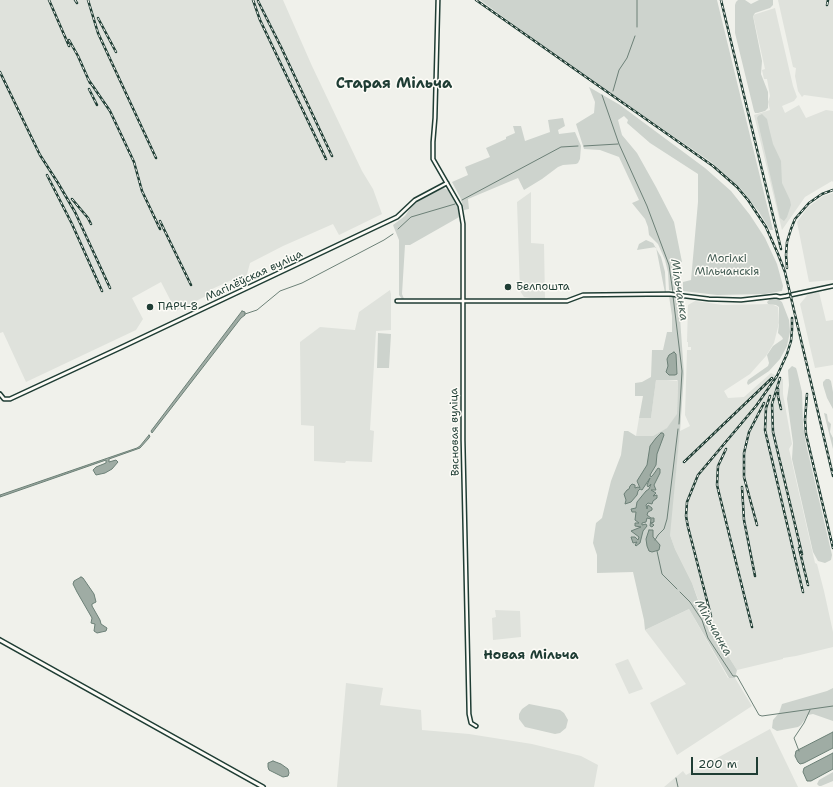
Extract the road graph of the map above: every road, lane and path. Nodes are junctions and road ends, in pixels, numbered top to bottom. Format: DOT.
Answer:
graph roads {
  1 [pos="438,0"];
  2 [pos="447,183"];
  3 [pos="833,286"];
  4 [pos="397,302"];
  5 [pos="463,302"];
  6 [pos="0,394"];
  7 [pos="0,640"];
  8 [pos="476,726"];
  9 [pos="263,787"];
  1 -- 2 [label="street, Вясновая вуліца"];
  2 -- 5 [label="street, Вясновая вуліца"];
  2 -- 6 [label="street, Магілёўская вуліца"];
  3 -- 5 [label="street"];
  4 -- 5 [label="street"];
  5 -- 8 [label="street, Вясновая вуліца"];
  7 -- 9 [label="main road"];
}
